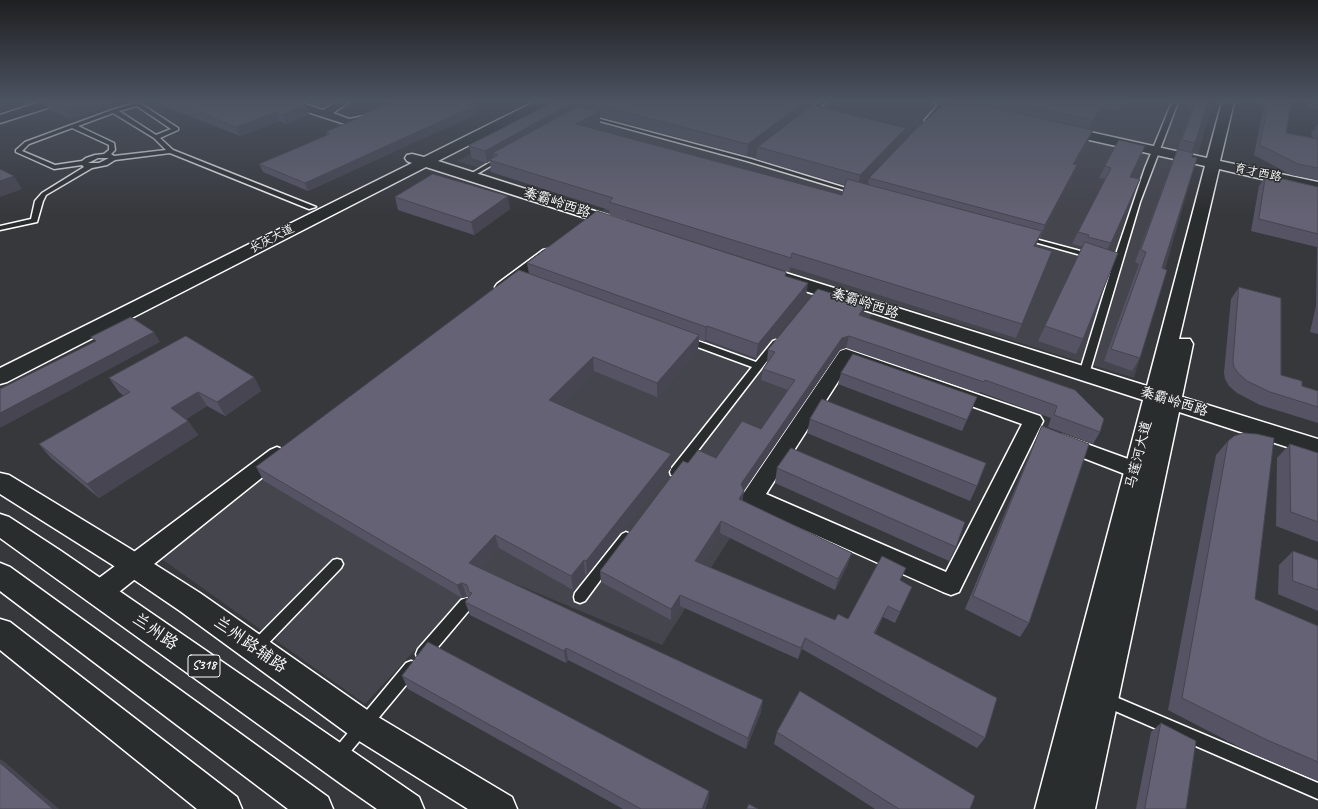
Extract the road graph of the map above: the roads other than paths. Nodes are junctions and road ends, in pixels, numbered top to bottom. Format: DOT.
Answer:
graph roads {
  1 [pos="36,140"];
  2 [pos="103,140"];
  3 [pos="159,140"];
  4 [pos="455,140"];
  5 [pos="461,140"];
  6 [pos="674,140"];
  7 [pos="1115,140"];
  8 [pos="1161,140"];
  9 [pos="1222,140"];
  10 [pos="1225,140"];
  11 [pos="1157,149"];
  12 [pos="171,151"];
  13 [pos="510,153"];
  14 [pos="755,155"];
  15 [pos="110,157"];
  16 [pos="421,158"];
  17 [pos="749,160"];
  18 [pos="1218,163"];
  19 [pos="88,165"];
  20 [pos="473,174"];
  21 [pos="1318,183"];
  22 [pos="1318,186"];
  23 [pos="865,187"];
  24 [pos="312,208"];
  25 [pos="600,215"];
  26 [pos="637,227"];
  27 [pos="0,228"];
  28 [pos="579,230"];
  29 [pos="1017,236"];
  30 [pos="560,244"];
  31 [pos="1117,263"];
  32 [pos="768,270"];
  33 [pos="491,296"];
  34 [pos="677,336"];
  35 [pos="781,337"];
  36 [pos="0,362"];
  37 [pos="757,366"];
  38 [pos="1085,372"];
  39 [pos="0,377"];
  40 [pos="1162,396"];
  41 [pos="1029,429"];
  42 [pos="1318,443"];
  43 [pos="293,444"];
  44 [pos="1318,448"];
  45 [pos="1135,470"];
  46 [pos="671,478"];
  47 [pos="0,482"];
  48 [pos="0,524"];
  49 [pos="632,528"];
  50 [pos="337,564"];
  51 [pos="134,566"];
  52 [pos="0,575"];
  53 [pos="100,592"];
  54 [pos="580,597"];
  55 [pos="466,604"];
  56 [pos="0,632"];
  57 [pos="254,648"];
  58 [pos="1103,698"];
  59 [pos="362,725"];
  60 [pos="334,760"];
  61 [pos="1318,791"];
  62 [pos="225,809"];
  63 [pos="316,809"];
  64 [pos="407,809"];
  65 [pos="500,809"];
  66 [pos="1052,809"];
  67 [pos="1078,809"];
  1 -- 19 [label="lane"];
  2 -- 15 [label="lane"];
  3 -- 12 [label="lane"];
  4 -- 16 [label="street, 长庆大道"];
  5 -- 16 [label="street, 长庆大道"];
  6 -- 17 [label="lane"];
  7 -- 11 [label="street, 育才西路"];
  8 -- 11 [label="lane"];
  9 -- 18 [label="street, 马莲河大道"];
  10 -- 18 [label="street, 马莲河大道"];
  11 -- 18 [label="street, 育才西路"];
  11 -- 31 [label="lane"];
  12 -- 15 [label="lane"];
  12 -- 24 [label="lane"];
  13 -- 20 [label="lane"];
  14 -- 17 [label="lane"];
  15 -- 19 [label="lane"];
  16 -- 20 [label="street, 秦霸岭西路"];
  16 -- 24 [label="street, 长庆大道"];
  16 -- 39 [label="street, 长庆大道"];
  17 -- 23 [label="lane"];
  18 -- 21 [label="street, 育才西路"];
  18 -- 22 [label="street, 育才西路"];
  18 -- 40 [label="street, 马莲河大道"];
  19 -- 27 [label="lane"];
  20 -- 25 [label="street, 秦霸岭西路"];
  24 -- 36 [label="street, 长庆大道"];
  25 -- 26 [label="street, 秦霸岭西路"];
  25 -- 28 [label="street"];
  29 -- 31 [label="lane"];
  30 -- 33 [label="street"];
  31 -- 38 [label="lane"];
  32 -- 38 [label="street, 秦霸岭西路"];
  34 -- 37 [label="lane"];
  35 -- 37 [label="lane"];
  37 -- 46 [label="lane"];
  38 -- 40 [label="street, 秦霸岭西路"];
  40 -- 42 [label="street, 秦霸岭西路"];
  40 -- 44 [label="street, 秦霸岭西路"];
  40 -- 45 [label="street, 马莲河大道"];
  40 -- 58 [label="street, 马莲河大道"];
  41 -- 41 [label="street"];
  41 -- 45 [label="street"];
  43 -- 51 [label="street"];
  45 -- 66 [label="street, 马莲河大道"];
  47 -- 51 [label="street, 兰州路辅路"];
  48 -- 53 [label="street, 兰州路 / S318"];
  49 -- 54 [label="lane"];
  50 -- 57 [label="lane"];
  51 -- 53 [label="street"];
  51 -- 57 [label="street, 兰州路辅路"];
  52 -- 63 [label="street"];
  53 -- 60 [label="street, 兰州路 / S318"];
  55 -- 59 [label="lane"];
  56 -- 62 [label="street"];
  57 -- 59 [label="street, 兰州路辅路"];
  58 -- 61 [label="lane"];
  58 -- 67 [label="street, 马莲河大道"];
  59 -- 60 [label="lane"];
  59 -- 65 [label="street, 兰州路辅路"];
  60 -- 64 [label="street, 兰州路 / S318"];
}
